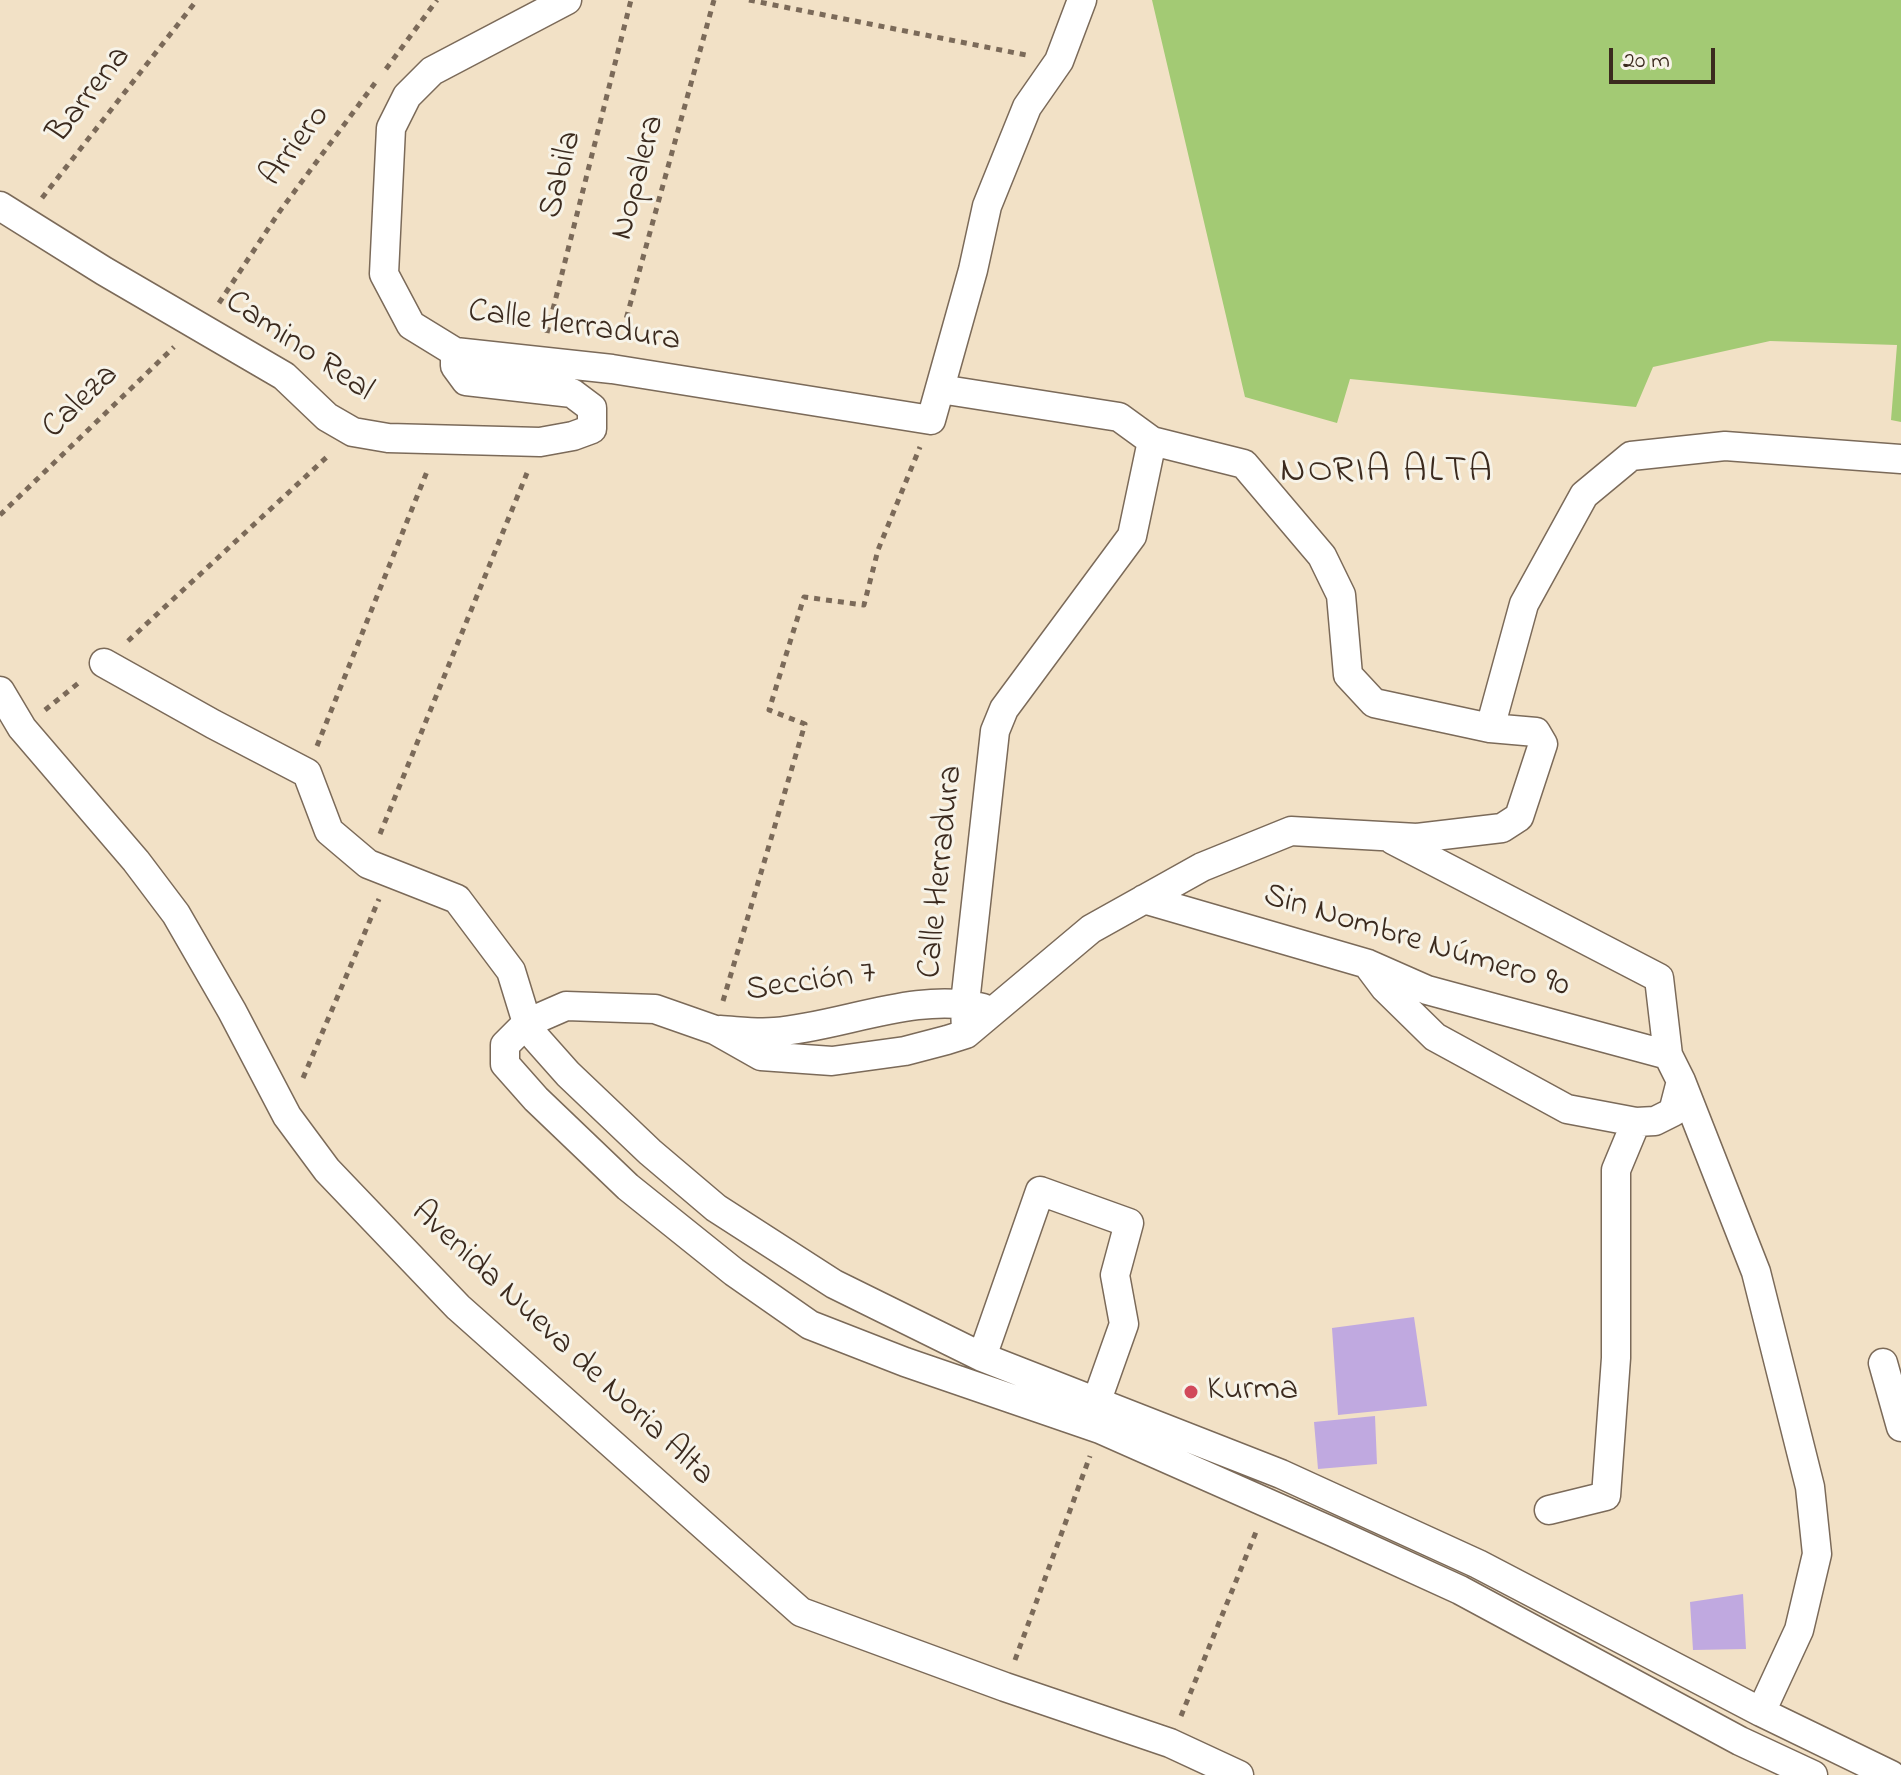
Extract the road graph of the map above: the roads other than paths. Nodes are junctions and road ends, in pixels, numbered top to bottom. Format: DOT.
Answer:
graph roads {
  1 [pos="567,0"];
  2 [pos="1082,0"];
  3 [pos="12,214"];
  4 [pos="455,352"];
  5 [pos="940,389"];
  6 [pos="1152,441"];
  7 [pos="1901,459"];
  8 [pos="104,663"];
  9 [pos="0,691"];
  10 [pos="1490,728"];
  11 [pos="1385,836"];
  12 [pos="1144,899"];
  13 [pos="1368,964"];
  14 [pos="965,1003"];
  15 [pos="993,1011"];
  16 [pos="527,1023"];
  17 [pos="715,1030"];
  18 [pos="966,1034"];
  19 [pos="1668,1055"];
  20 [pos="1681,1081"];
  21 [pos="1636,1122"];
  22 [pos="982,1357"];
  23 [pos="1883,1363"];
  24 [pos="1097,1400"];
  25 [pos="1901,1427"];
  26 [pos="1549,1510"];
  27 [pos="1761,1712"];
  28 [pos="1239,1775"];
  29 [pos="1813,1775"];
  30 [pos="1891,1775"];
  1 -- 4 [label="street, Calle Herradura"];
  2 -- 5 [label="street"];
  3 -- 4 [label="street, Camino Real"];
  4 -- 5 [label="street, Calle Herradura"];
  5 -- 6 [label="street"];
  6 -- 10 [label="street"];
  6 -- 14 [label="street, Calle Herradura"];
  7 -- 10 [label="street"];
  8 -- 16 [label="street"];
  9 -- 28 [label="street, Avenida Nueva de Noria Alta"];
  10 -- 11 [label="street"];
  11 -- 12 [label="street"];
  11 -- 19 [label="street"];
  12 -- 13 [label="street, Sin Nombre Número 90"];
  12 -- 15 [label="street"];
  13 -- 19 [label="street, Sin Nombre Número 90"];
  13 -- 21 [label="street"];
  14 -- 15 [label="street"];
  14 -- 17 [label="street, Sección 7"];
  14 -- 18 [label="street, Calle Herradura"];
  15 -- 18 [label="street"];
  16 -- 17 [label="street, Sección 7"];
  16 -- 22 [label="street"];
  16 -- 29 [label="street"];
  17 -- 18 [label="street, Sección 7"];
  19 -- 20 [label="street"];
  20 -- 21 [label="street"];
  20 -- 27 [label="street"];
  21 -- 26 [label="street"];
  22 -- 24 [label="street"];
  22 -- 24 [label="street"];
  23 -- 25 [label="street"];
  24 -- 27 [label="street"];
  27 -- 30 [label="street"];
}
